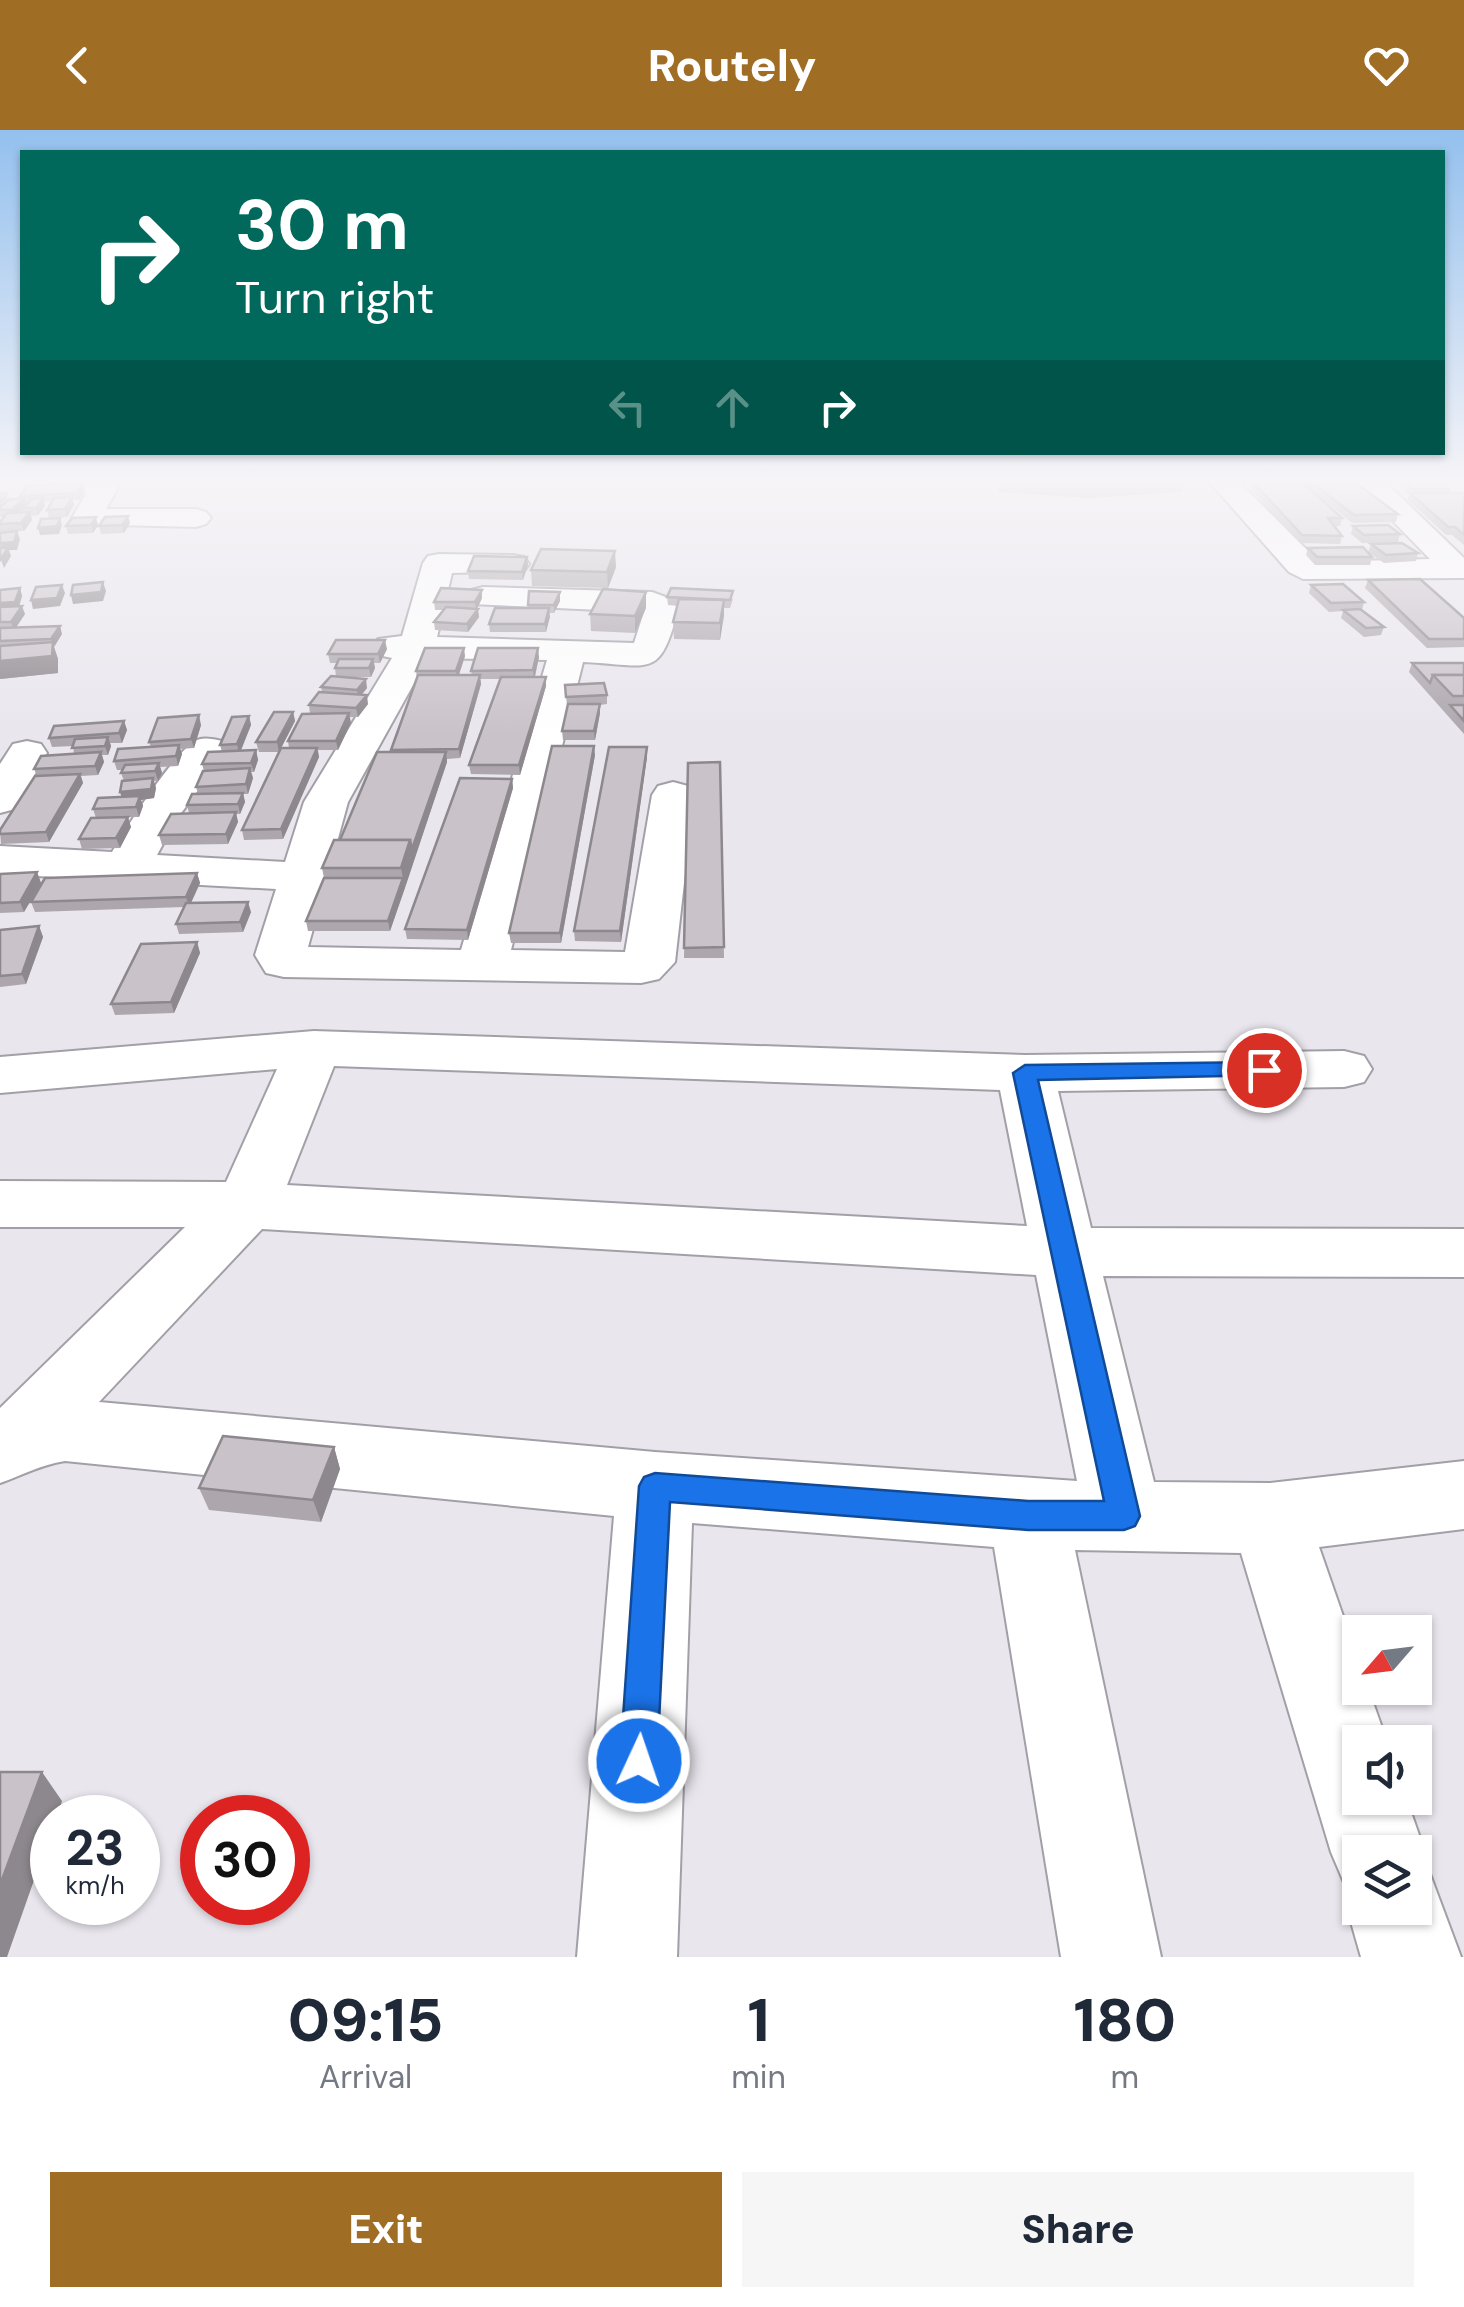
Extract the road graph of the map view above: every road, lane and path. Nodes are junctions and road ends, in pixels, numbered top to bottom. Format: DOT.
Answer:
graph roads {
  1 [pos="441,564"];
  2 [pos="1301,564"];
  3 [pos="1450,568"];
  4 [pos="430,595"];
  5 [pos="1464,604"];
  6 [pos="358,646"];
  7 [pos="416,648"];
  8 [pos="568,650"];
  9 [pos="208,750"];
  10 [pos="27,753"];
  11 [pos="673,795"];
  12 [pos="0,800"];
  13 [pos="0,860"];
  14 [pos="127,866"];
  15 [pos="305,877"];
  16 [pos="482,964"];
  17 [pos="314,1048"];
  18 [pos="1344,1069"];
  19 [pos="1025,1073"];
  20 [pos="0,1076"];
  21 [pos="0,1204"];
  22 [pos="246,1206"];
  23 [pos="1062,1252"];
  24 [pos="1464,1253"];
  25 [pos="10,1444"];
  26 [pos="655,1486"];
  27 [pos="1464,1495"];
  28 [pos="1028,1515"];
  29 [pos="1124,1516"];
  30 [pos="1270,1518"];
  31 [pos="1342,1741"];
  32 [pos="1402,1925"];
  33 [pos="627,1957"];
  34 [pos="1111,1957"];
  35 [pos="1412,1957"];
  1 -- 4 [label="street"];
  2 -- 3 [label="street"];
  3 -- 5 [label="street"];
  4 -- 7 [label="street"];
  4 -- 8 [label="street"];
  6 -- 7 [label="street"];
  7 -- 8 [label="street"];
  7 -- 15 [label="street"];
  8 -- 16 [label="street"];
  9 -- 14 [label="street"];
  10 -- 12 [label="street"];
  11 -- 16 [label="street"];
  13 -- 14 [label="street"];
  14 -- 15 [label="street"];
  15 -- 16 [label="street"];
  17 -- 19 [label="street"];
  17 -- 20 [label="street"];
  17 -- 22 [label="street"];
  18 -- 19 [label="street"];
  19 -- 23 [label="street"];
  21 -- 22 [label="street"];
  22 -- 23 [label="street"];
  22 -- 25 [label="street"];
  23 -- 24 [label="street"];
  23 -- 29 [label="street"];
  25 -- 26 [label="street"];
  26 -- 28 [label="street"];
  26 -- 33 [label="street"];
  27 -- 30 [label="street"];
  28 -- 29 [label="street"];
  28 -- 34 [label="street"];
  29 -- 30 [label="street"];
  30 -- 31 [label="street"];
  32 -- 35 [label="street"];
}
